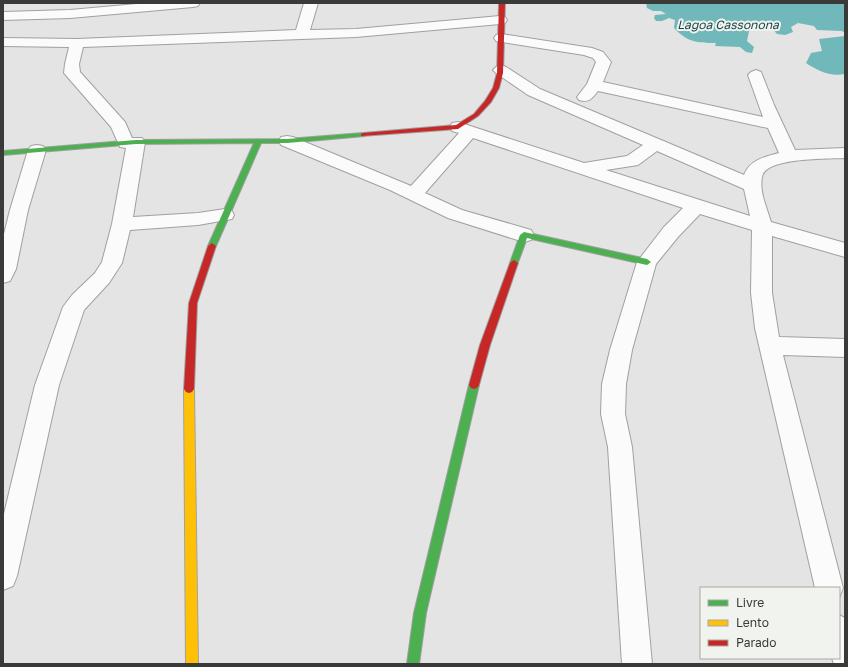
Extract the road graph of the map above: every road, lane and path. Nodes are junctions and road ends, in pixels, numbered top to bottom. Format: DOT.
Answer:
graph roads {
  1 [pos="192,3"];
  2 [pos="311,3"];
  3 [pos="502,3"];
  4 [pos="3,16"];
  5 [pos="500,20"];
  6 [pos="302,34"];
  7 [pos="501,38"];
  8 [pos="3,42"];
  9 [pos="78,43"];
  10 [pos="501,70"];
  11 [pos="756,76"];
  12 [pos="594,85"];
  13 [pos="534,92"];
  14 [pos="494,93"];
  15 [pos="576,109"];
  16 [pos="776,125"];
  17 [pos="119,126"];
  18 [pos="464,129"];
  19 [pos="159,141"];
  20 [pos="259,141"];
  21 [pos="287,141"];
  22 [pos="131,143"];
  23 [pos="656,144"];
  24 [pos="37,150"];
  25 [pos="845,152"];
  26 [pos="3,153"];
  27 [pos="639,157"];
  28 [pos="789,157"];
  29 [pos="583,168"];
  30 [pos="638,186"];
  31 [pos="753,186"];
  32 [pos="414,194"];
  33 [pos="696,206"];
  34 [pos="225,215"];
  35 [pos="122,224"];
  36 [pos="762,226"];
  37 [pos="524,235"];
  38 [pos="845,250"];
  39 [pos="648,262"];
  40 [pos="3,276"];
  41 [pos="770,346"];
  42 [pos="841,346"];
  43 [pos="3,576"];
  44 [pos="829,587"];
  45 [pos="840,634"];
  46 [pos="845,653"];
  47 [pos="192,664"];
  48 [pos="413,664"];
  49 [pos="637,664"];
  1 -- 4 [label="street"];
  2 -- 6 [label="street"];
  3 -- 5 [label="street"];
  5 -- 6 [label="street"];
  5 -- 7 [label="street"];
  6 -- 9 [label="street"];
  7 -- 10 [label="street"];
  7 -- 12 [label="street"];
  8 -- 9 [label="street"];
  9 -- 17 [label="street"];
  10 -- 13 [label="street"];
  10 -- 14 [label="street"];
  11 -- 16 [label="street"];
  12 -- 15 [label="street"];
  12 -- 16 [label="street"];
  13 -- 14 [label="street"];
  13 -- 15 [label="street"];
  14 -- 18 [label="street"];
  15 -- 23 [label="street"];
  16 -- 28 [label="street"];
  17 -- 19 [label="street"];
  17 -- 22 [label="street"];
  18 -- 21 [label="street"];
  18 -- 29 [label="street"];
  18 -- 32 [label="street"];
  19 -- 20 [label="street"];
  19 -- 22 [label="street"];
  20 -- 21 [label="street"];
  20 -- 34 [label="street"];
  21 -- 32 [label="street"];
  22 -- 24 [label="street"];
  22 -- 35 [label="street"];
  23 -- 27 [label="street"];
  23 -- 31 [label="street"];
  24 -- 26 [label="street"];
  24 -- 40 [label="street"];
  25 -- 28 [label="street"];
  27 -- 29 [label="street"];
  27 -- 30 [label="street"];
  28 -- 31 [label="street"];
  29 -- 30 [label="street"];
  30 -- 33 [label="street"];
  31 -- 36 [label="street"];
  32 -- 37 [label="street"];
  33 -- 36 [label="street"];
  33 -- 39 [label="street"];
  34 -- 35 [label="street"];
  34 -- 47 [label="street"];
  35 -- 43 [label="street"];
  36 -- 38 [label="street"];
  36 -- 41 [label="street"];
  37 -- 39 [label="street"];
  37 -- 48 [label="street"];
  39 -- 49 [label="street"];
  41 -- 42 [label="street"];
  41 -- 44 [label="street"];
  45 -- 46 [label="street"];
}
